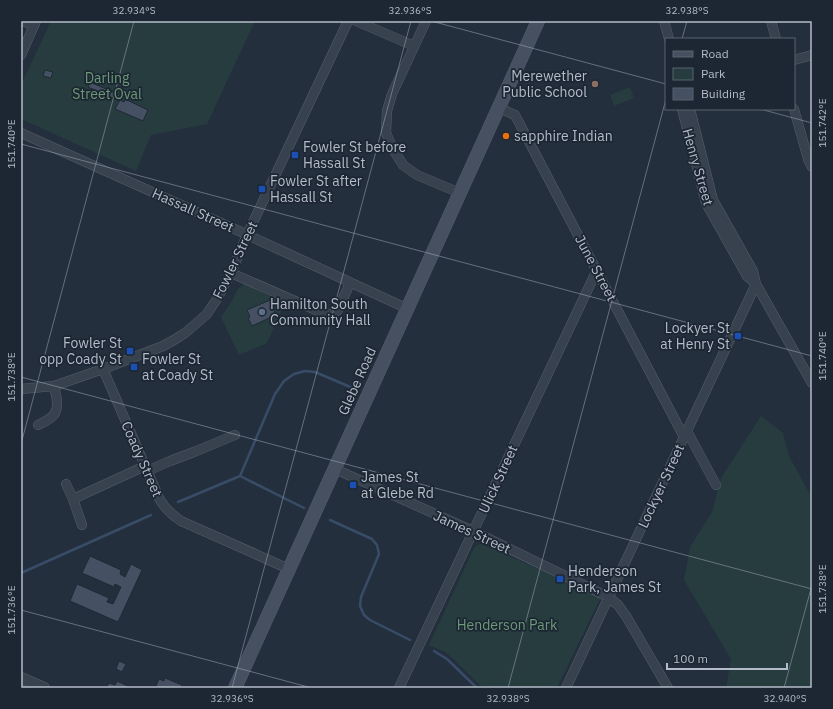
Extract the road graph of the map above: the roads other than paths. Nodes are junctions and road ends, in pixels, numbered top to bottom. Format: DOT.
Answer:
graph roads {
  1 [pos="23,21"];
  2 [pos="348,21"];
  3 [pos="356,21"];
  4 [pos="426,21"];
  5 [pos="538,21"];
  6 [pos="664,21"];
  7 [pos="771,21"];
  8 [pos="35,24"];
  9 [pos="668,38"];
  10 [pos="776,38"];
  11 [pos="414,46"];
  12 [pos="21,55"];
  13 [pos="812,56"];
  14 [pos="795,60"];
  15 [pos="499,108"];
  16 [pos="682,110"];
  17 [pos="690,110"];
  18 [pos="794,110"];
  19 [pos="21,133"];
  20 [pos="812,167"];
  21 [pos="460,193"];
  22 [pos="247,235"];
  23 [pos="596,270"];
  24 [pos="232,273"];
  25 [pos="350,283"];
  26 [pos="756,284"];
  27 [pos="408,309"];
  28 [pos="104,369"];
  29 [pos="812,383"];
  30 [pos="54,386"];
  31 [pos="21,389"];
  32 [pos="38,425"];
  33 [pos="685,434"];
  34 [pos="235,435"];
  35 [pos="146,468"];
  36 [pos="335,469"];
  37 [pos="66,484"];
  38 [pos="716,485"];
  39 [pos="73,499"];
  40 [pos="82,525"];
  41 [pos="473,531"];
  42 [pos="290,569"];
  43 [pos="608,597"];
  44 [pos="22,681"];
  45 [pos="44,688"];
  46 [pos="235,688"];
  47 [pos="399,688"];
  48 [pos="566,688"];
  49 [pos="668,688"];
  1 -- 8 [label="street"];
  2 -- 22 [label="street, Fowler Street"];
  3 -- 11 [label="street"];
  4 -- 11 [label="street"];
  5 -- 15 [label="main road, Glebe Road"];
  6 -- 9 [label="street"];
  7 -- 10 [label="street"];
  8 -- 12 [label="street"];
  11 -- 21 [label="street"];
  13 -- 14 [label="street"];
  15 -- 21 [label="main road, Glebe Road"];
  15 -- 23 [label="street, June Street"];
  16 -- 26 [label="street, Henry Street"];
  17 -- 26 [label="street, Henry Street"];
  18 -- 20 [label="street"];
  19 -- 22 [label="street, Hassall Street"];
  21 -- 27 [label="main road, Glebe Road"];
  22 -- 24 [label="street, Fowler Street"];
  22 -- 25 [label="street, Hassall Street"];
  23 -- 33 [label="street, June Street"];
  23 -- 41 [label="street, Ulick Street"];
  24 -- 25 [label="street"];
  24 -- 28 [label="street, Fowler Street"];
  25 -- 27 [label="street, Hassall Street"];
  26 -- 29 [label="street, Henry Street"];
  26 -- 33 [label="street, Lockyer Street"];
  27 -- 36 [label="main road, Glebe Road"];
  28 -- 30 [label="street, Fowler Street"];
  28 -- 35 [label="street, Coady Street"];
  30 -- 31 [label="street, Fowler Street"];
  30 -- 32 [label="street"];
  33 -- 38 [label="street, June Street"];
  33 -- 43 [label="street, Lockyer Street"];
  34 -- 35 [label="street"];
  35 -- 39 [label="street"];
  35 -- 42 [label="street, Coady Street"];
  36 -- 41 [label="street, James Street"];
  36 -- 42 [label="main road, Glebe Road"];
  37 -- 39 [label="street"];
  39 -- 40 [label="street"];
  41 -- 43 [label="street, James Street"];
  41 -- 47 [label="street, Ulick Street"];
  42 -- 46 [label="main road, Glebe Road"];
  43 -- 48 [label="street, Lockyer Street"];
  43 -- 49 [label="street, James Street"];
  44 -- 45 [label="street"];
}
